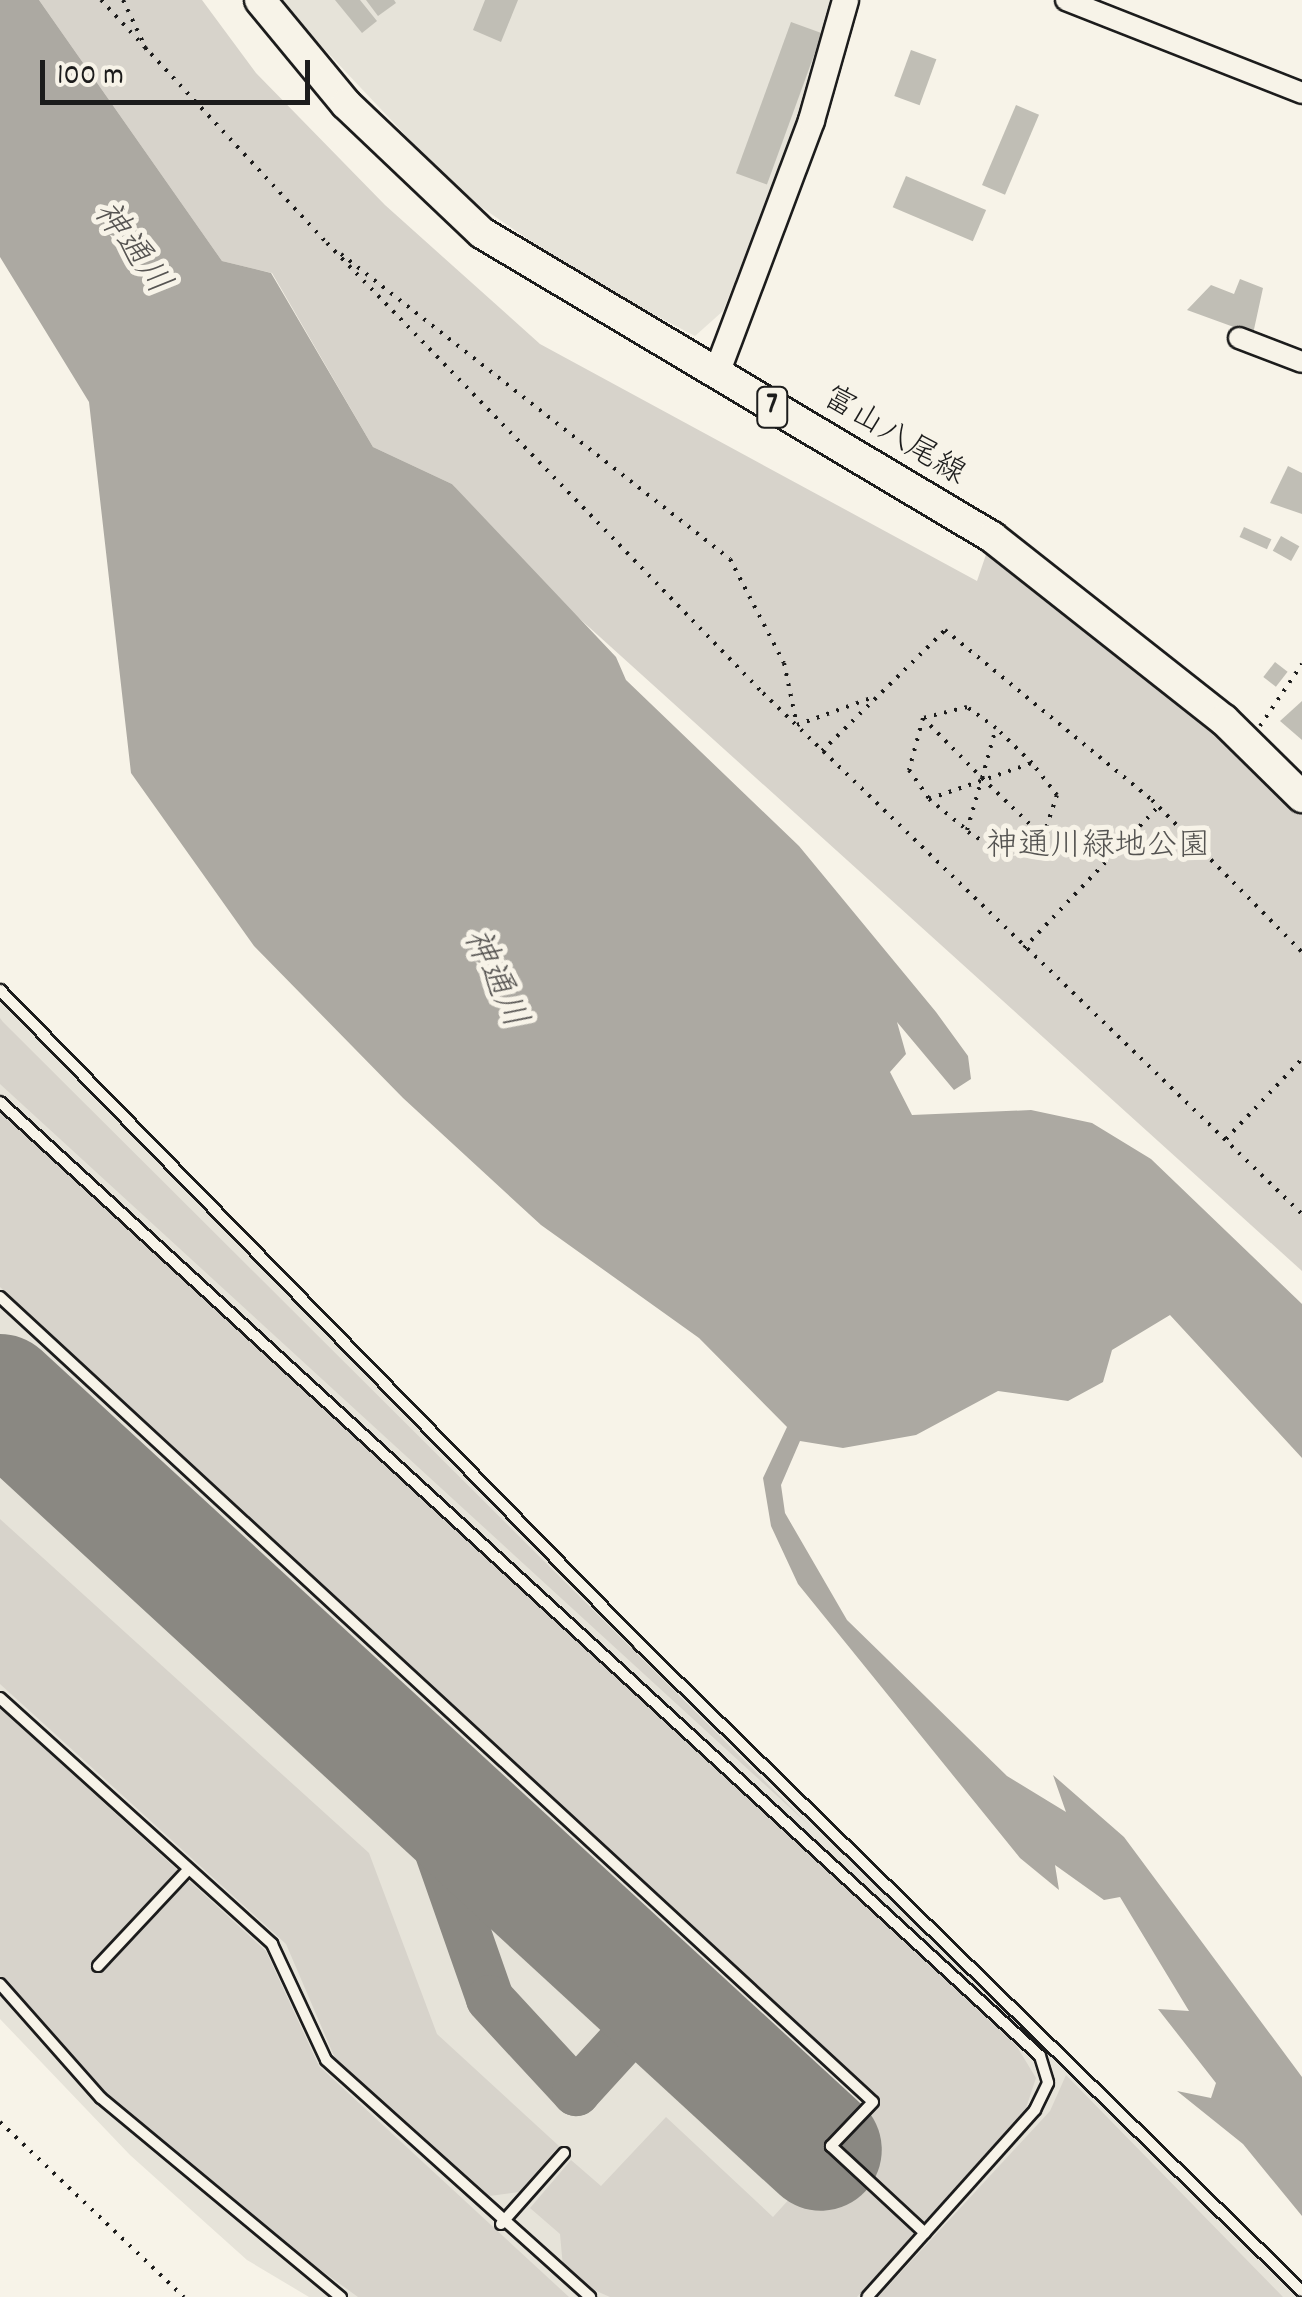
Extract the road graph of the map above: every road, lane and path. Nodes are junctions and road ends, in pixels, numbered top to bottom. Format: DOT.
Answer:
graph roads {
  1 [pos="101,0"];
  2 [pos="123,0"];
  3 [pos="260,0"];
  4 [pos="844,0"];
  5 [pos="1066,0"];
  6 [pos="150,57"];
  7 [pos="1302,93"];
  8 [pos="327,243"];
  9 [pos="1239,338"];
  10 [pos="1302,362"];
  11 [pos="716,374"];
  12 [pos="1302,664"];
  13 [pos="874,697"];
  14 [pos="923,718"];
  15 [pos="797,725"];
  16 [pos="996,728"];
  17 [pos="1258,728"];
  18 [pos="822,751"];
  19 [pos="1032,763"];
  20 [pos="982,778"];
  21 [pos="1302,797"];
  22 [pos="929,799"];
  23 [pos="1158,807"];
  24 [pos="966,830"];
  25 [pos="1043,837"];
  26 [pos="1024,948"];
  27 [pos="1302,952"];
  28 [pos="0,990"];
  29 [pos="1302,1059"];
  30 [pos="0,1102"];
  31 [pos="1224,1140"];
  32 [pos="1302,1214"];
  33 [pos="0,1298"];
  34 [pos="0,1698"];
  35 [pos="187,1871"];
  36 [pos="98,1966"];
  37 [pos="0,1984"];
  38 [pos="0,2122"];
  39 [pos="564,2153"];
  40 [pos="501,2224"];
  41 [pos="926,2234"];
  42 [pos="1302,2291"];
  43 [pos="184,2297"];
  44 [pos="341,2297"];
  45 [pos="590,2297"];
  46 [pos="866,2297"];
  1 -- 6 [label="path"];
  2 -- 6 [label="path"];
  3 -- 11 [label="main road, 富山八尾線 / 7"];
  4 -- 11 [label="street"];
  5 -- 7 [label="street"];
  6 -- 8 [label="path"];
  8 -- 15 [label="path"];
  8 -- 15 [label="path"];
  9 -- 10 [label="street"];
  11 -- 21 [label="main road, 富山八尾線 / 7"];
  12 -- 17 [label="path"];
  13 -- 15 [label="path"];
  13 -- 18 [label="path"];
  13 -- 23 [label="path"];
  14 -- 16 [label="path"];
  14 -- 20 [label="path"];
  14 -- 22 [label="path"];
  15 -- 18 [label="path"];
  16 -- 19 [label="path"];
  16 -- 20 [label="path"];
  18 -- 26 [label="path"];
  19 -- 20 [label="path"];
  19 -- 25 [label="path"];
  20 -- 22 [label="path"];
  20 -- 24 [label="path"];
  20 -- 25 [label="path"];
  22 -- 24 [label="path"];
  23 -- 26 [label="path"];
  23 -- 27 [label="path"];
  24 -- 25 [label="path"];
  26 -- 31 [label="path"];
  28 -- 42 [label="lane"];
  29 -- 31 [label="path"];
  30 -- 41 [label="lane"];
  31 -- 32 [label="path"];
  33 -- 41 [label="lane"];
  34 -- 35 [label="lane"];
  35 -- 36 [label="lane"];
  35 -- 40 [label="lane"];
  37 -- 44 [label="lane"];
  38 -- 43 [label="path"];
  39 -- 40 [label="lane"];
  40 -- 45 [label="lane"];
  41 -- 46 [label="lane"];
}
